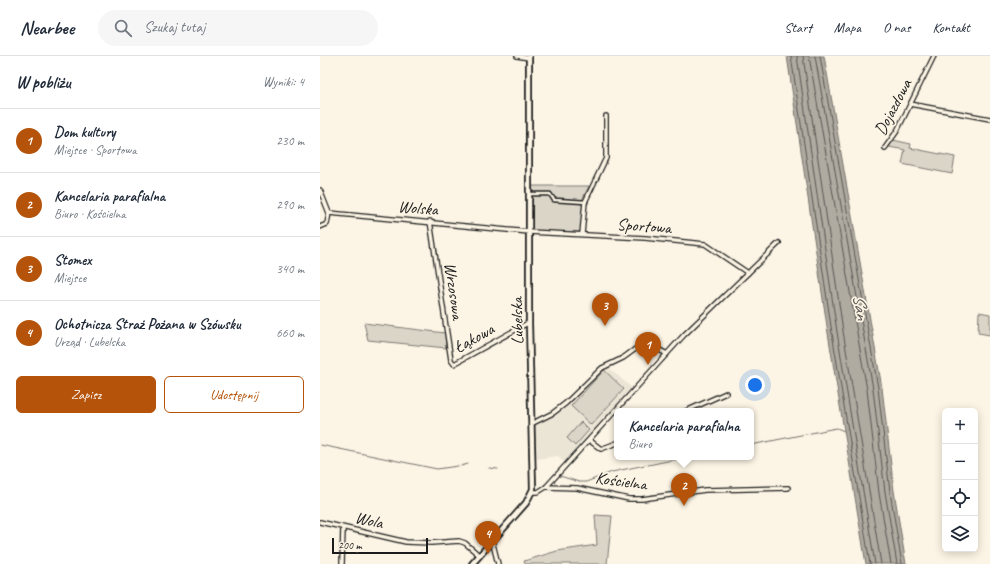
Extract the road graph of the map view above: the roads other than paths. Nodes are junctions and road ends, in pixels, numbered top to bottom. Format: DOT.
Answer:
graph roads {
  1 [pos="517,56"];
  2 [pos="934,56"];
  3 [pos="529,57"];
  4 [pos="910,104"];
  5 [pos="606,116"];
  6 [pos="990,120"];
  7 [pos="885,148"];
  8 [pos="320,190"];
  9 [pos="529,194"];
  10 [pos="586,202"];
  11 [pos="329,213"];
  12 [pos="430,221"];
  13 [pos="320,227"];
  14 [pos="529,232"];
  15 [pos="582,234"];
  16 [pos="779,243"];
  17 [pos="748,273"];
  18 [pos="529,324"];
  19 [pos="667,354"];
  20 [pos="454,364"];
  21 [pos="726,393"];
  22 [pos="619,408"];
  23 [pos="693,408"];
  24 [pos="614,413"];
  25 [pos="531,424"];
  26 [pos="590,440"];
  27 [pos="614,444"];
  28 [pos="546,487"];
  29 [pos="788,488"];
  30 [pos="532,492"];
  31 [pos="320,522"];
  32 [pos="343,528"];
  33 [pos="492,540"];
  34 [pos="479,555"];
  35 [pos="342,564"];
  36 [pos="472,564"];
  37 [pos="498,564"];
  1 -- 3 [label="street"];
  2 -- 4 [label="street, Dojazdowa"];
  3 -- 9 [label="main road, Lubelska"];
  4 -- 6 [label="street"];
  4 -- 7 [label="street, Dojazdowa"];
  5 -- 10 [label="street"];
  8 -- 11 [label="street"];
  9 -- 10 [label="street"];
  9 -- 14 [label="main road, Lubelska"];
  10 -- 15 [label="street"];
  11 -- 12 [label="street, Wolska"];
  11 -- 13 [label="street"];
  12 -- 14 [label="street, Wolska"];
  12 -- 20 [label="street, Wrzosowa"];
  14 -- 15 [label="street, Sportowa"];
  14 -- 18 [label="main road, Lubelska"];
  15 -- 17 [label="street, Sportowa"];
  16 -- 17 [label="street"];
  17 -- 19 [label="street"];
  18 -- 20 [label="street, Łąkowa"];
  18 -- 25 [label="main road, Lubelska"];
  19 -- 22 [label="street"];
  19 -- 25 [label="street"];
  21 -- 23 [label="street"];
  24 -- 26 [label="street"];
  25 -- 30 [label="main road, Lubelska"];
  26 -- 27 [label="street"];
  26 -- 28 [label="street"];
  28 -- 29 [label="street, Kościelna"];
  28 -- 30 [label="street"];
  30 -- 33 [label="main road"];
  31 -- 32 [label="street, Wola"];
  32 -- 34 [label="street, Wola"];
  32 -- 35 [label="street"];
  33 -- 34 [label="main road"];
  33 -- 37 [label="street"];
  34 -- 36 [label="main road"];
}
